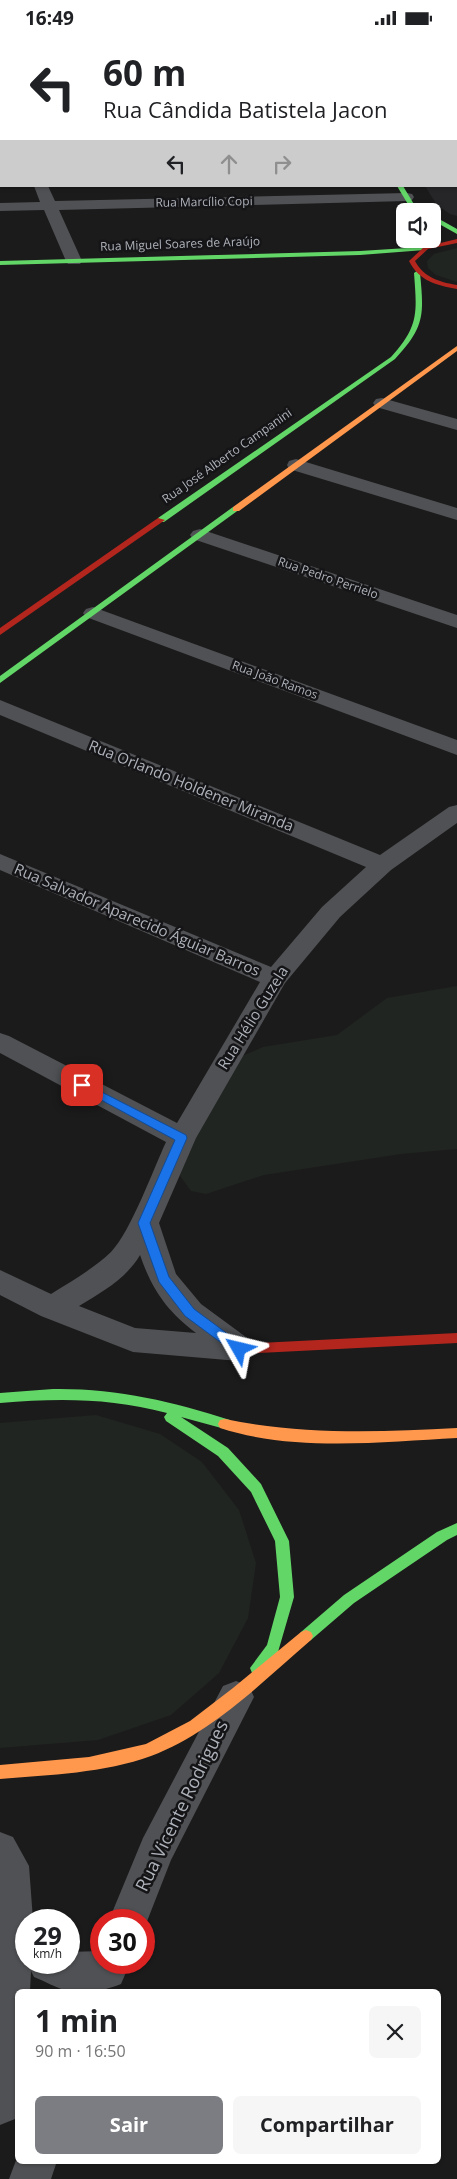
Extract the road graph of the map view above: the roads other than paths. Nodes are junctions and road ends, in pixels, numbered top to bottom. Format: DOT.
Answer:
graph roads {
  1 [pos="41,187"];
  2 [pos="409,200"];
  3 [pos="50,205"];
  4 [pos="0,207"];
  5 [pos="441,222"];
  6 [pos="457,232"];
  7 [pos="457,241"];
  8 [pos="441,243"];
  9 [pos="401,248"];
  10 [pos="423,248"];
  11 [pos="360,253"];
  12 [pos="74,261"];
  13 [pos="0,263"];
  14 [pos="415,271"];
  15 [pos="457,287"];
  16 [pos="457,348"];
  17 [pos="382,403"];
  18 [pos="457,425"];
  19 [pos="296,465"];
  20 [pos="457,514"];
  21 [pos="200,535"];
  22 [pos="93,613"];
  23 [pos="457,622"];
  24 [pos="0,632"];
  25 [pos="0,680"];
  26 [pos="0,707"];
  27 [pos="457,748"];
  28 [pos="457,813"];
  29 [pos="0,861"];
  30 [pos="382,865"];
  31 [pos="274,979"];
  32 [pos="0,1042"];
  33 [pos="182,1138"];
  34 [pos="144,1223"];
  35 [pos="0,1281"];
  36 [pos="52,1309"];
  37 [pos="457,1339"];
  38 [pos="239,1349"];
  39 [pos="0,1399"];
  40 [pos="148,1404"];
  41 [pos="457,1433"];
  42 [pos="457,1529"];
  43 [pos="238,1693"];
  44 [pos="0,1772"];
  45 [pos="0,1850"];
  46 [pos="16,1909"];
  47 [pos="132,1909"];
  48 [pos="17,1974"];
  49 [pos="0,2104"];
  50 [pos="35,2164"];
  51 [pos="30,2179"];
  1 -- 3 [label="street"];
  2 -- 3 [label="street, Rua Marcílio Copi"];
  3 -- 4 [label="street, Rua Marcílio Copi"];
  3 -- 12 [label="street"];
  5 -- 6 [label="street"];
  7 -- 8 [label="street, Rua Miguel Soares de Araújo"];
  9 -- 11 [label="street, Rua Miguel Soares de Araújo"];
  10 -- 14 [label="street"];
  11 -- 12 [label="street, Rua Miguel Soares de Araújo"];
  11 -- 14 [label="street, Rua Miguel Soares de Araújo"];
  12 -- 13 [label="street, Rua Miguel Soares de Araújo"];
  14 -- 15 [label="street, Rua Miguel Soares de Araújo"];
  14 -- 24 [label="street, Rua José Alberto Campanini"];
  16 -- 17 [label="street"];
  17 -- 18 [label="street"];
  17 -- 19 [label="street"];
  19 -- 20 [label="street"];
  19 -- 21 [label="street"];
  21 -- 22 [label="street"];
  21 -- 23 [label="street, Rua Pedro Perrielo"];
  22 -- 25 [label="street"];
  22 -- 27 [label="street, Rua João Ramos"];
  26 -- 30 [label="street, Rua Orlando Holdener Miranda"];
  28 -- 30 [label="street, Rua Hélio Guzela"];
  29 -- 31 [label="street, Rua Salvador Aparecido Águiar Barros"];
  30 -- 31 [label="street, Rua Hélio Guzela"];
  31 -- 33 [label="street, Rua Hélio Guzela"];
  32 -- 33 [label="street"];
  33 -- 34 [label="street, Rua Hélio Guzela"];
  34 -- 36 [label="street, Rua Hélio Guzela"];
  34 -- 38 [label="street"];
  35 -- 36 [label="street"];
  36 -- 38 [label="street"];
  37 -- 38 [label="street"];
  39 -- 40 [label="street"];
  40 -- 41 [label="street"];
  40 -- 43 [label="street"];
  42 -- 43 [label="street"];
  43 -- 44 [label="street"];
  43 -- 47 [label="street, Rua Vicente Rodrigues"];
  45 -- 46 [label="street"];
  48 -- 49 [label="street"];
  50 -- 51 [label="street"];
}
